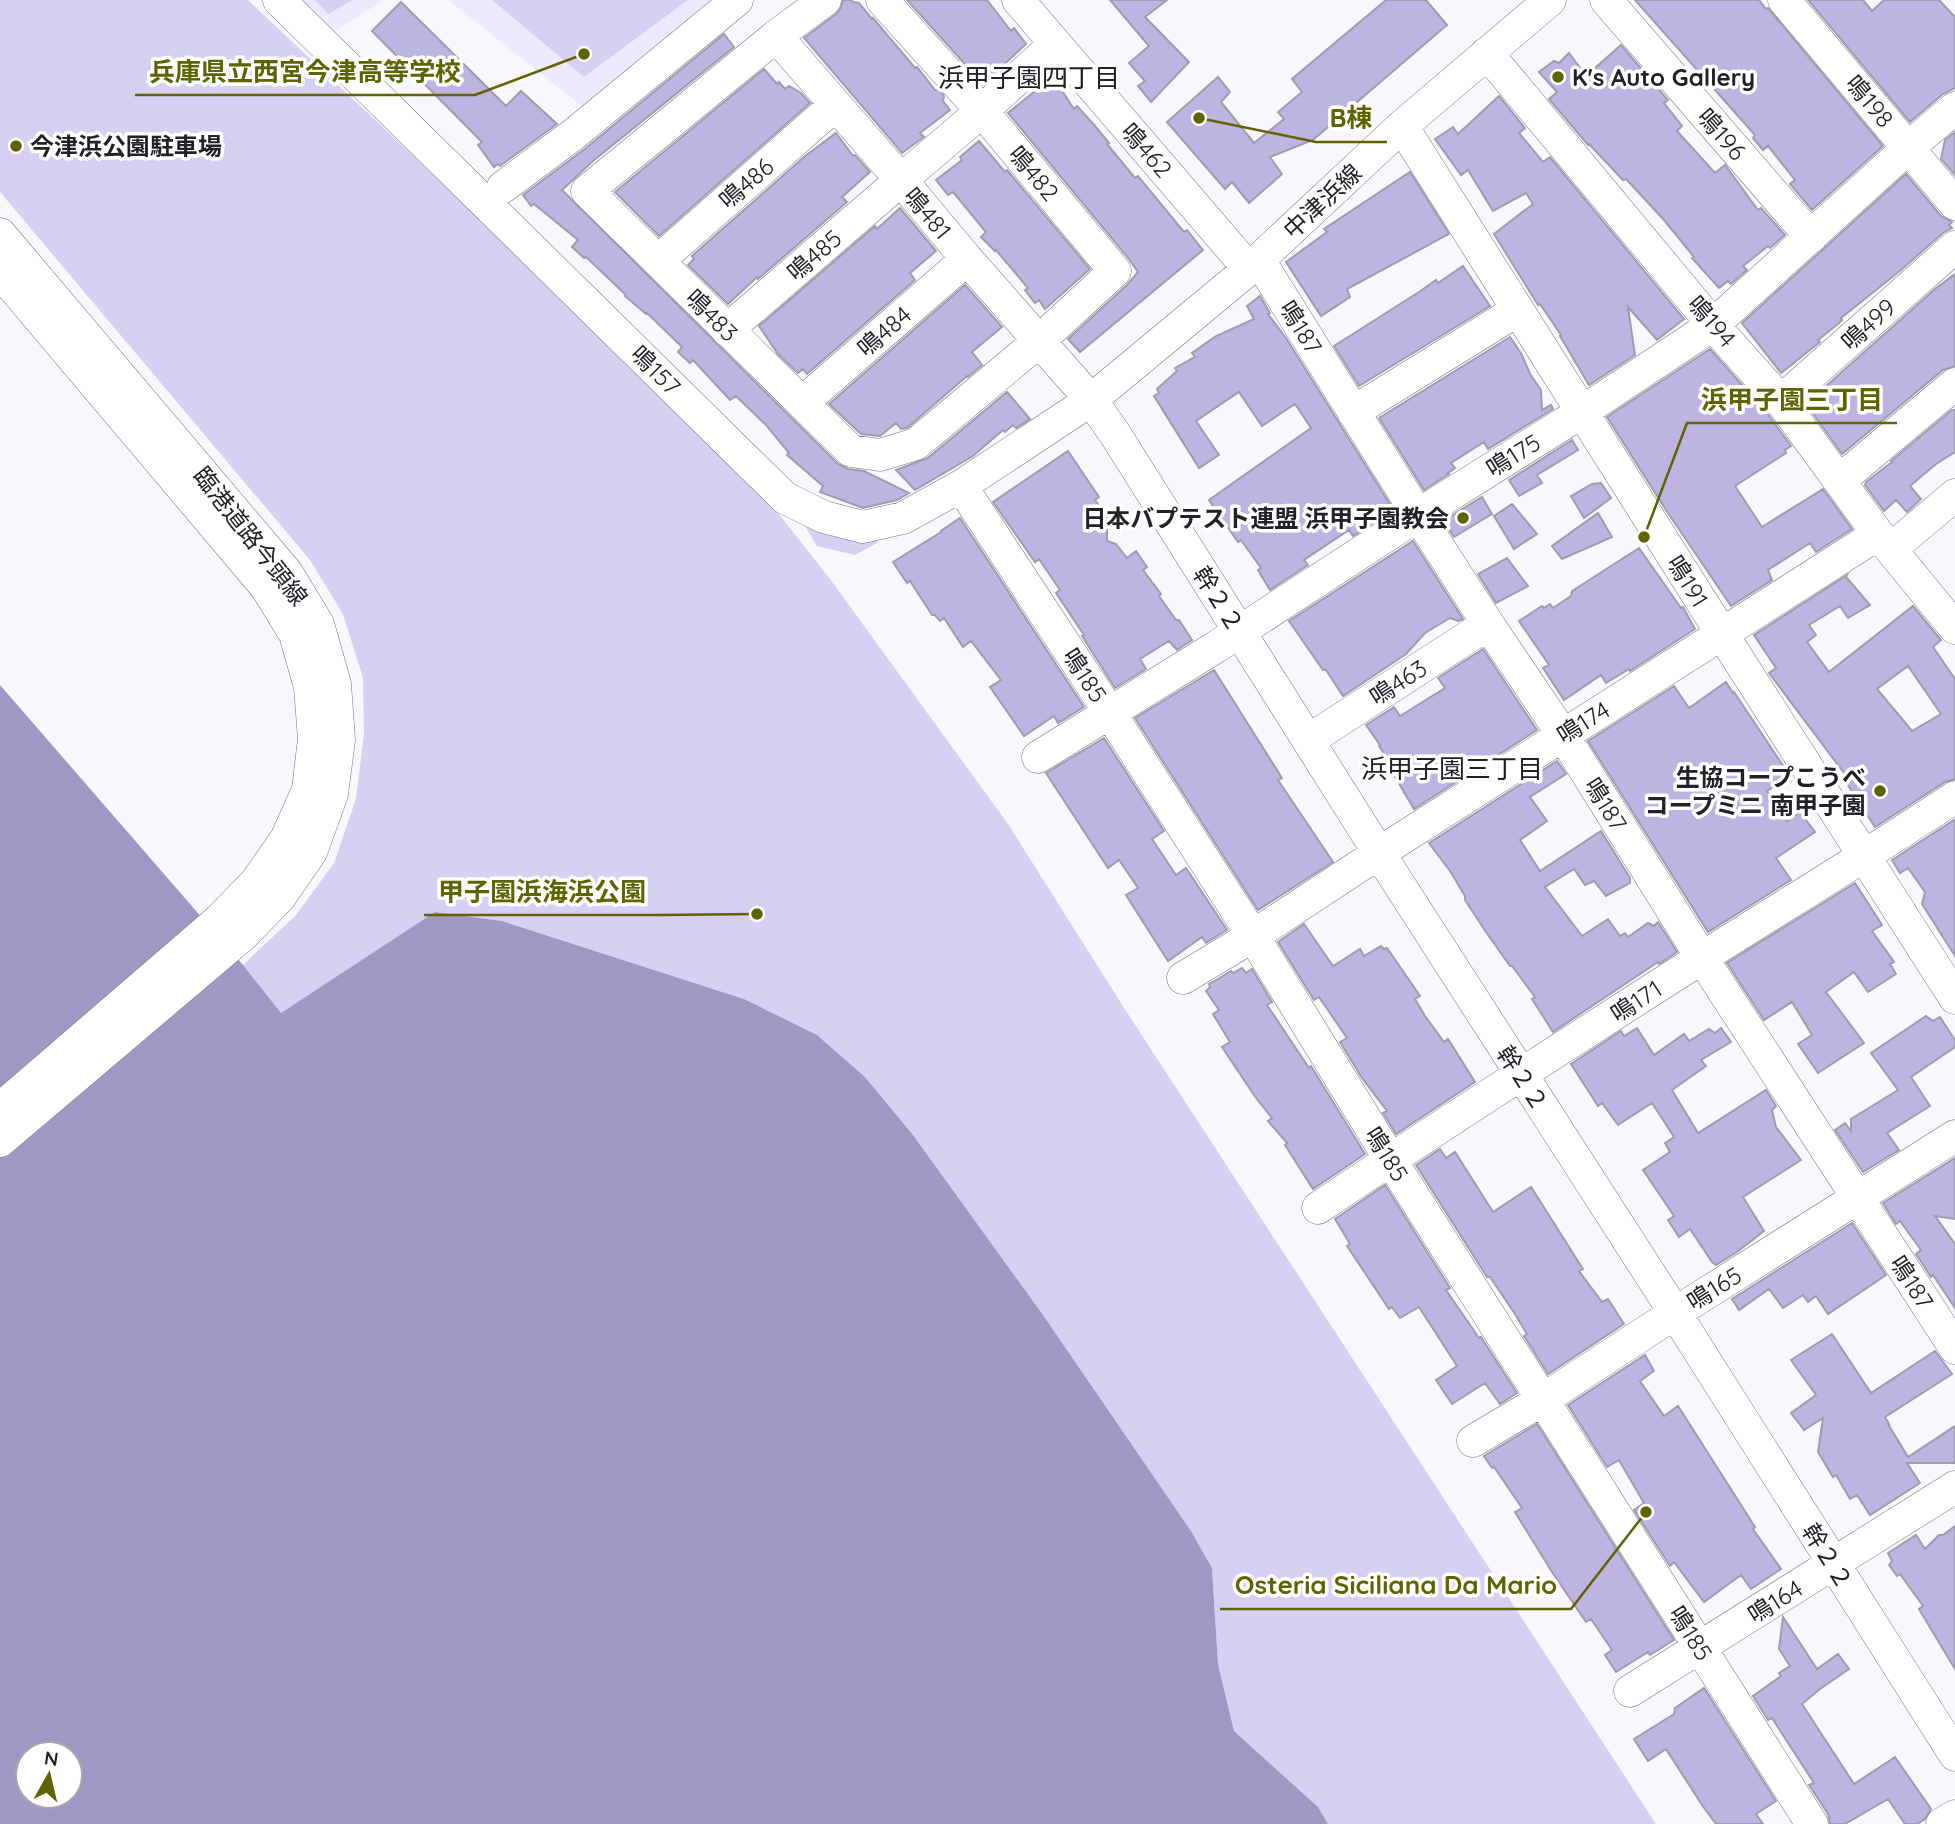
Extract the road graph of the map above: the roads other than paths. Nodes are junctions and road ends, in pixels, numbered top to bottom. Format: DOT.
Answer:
graph roads {
  1 [pos="279,0"];
  2 [pos="825,0"];
  3 [pos="882,0"];
  4 [pos="1018,0"];
  5 [pos="1550,0"];
  6 [pos="1606,0"];
  7 [pos="1784,0"];
  8 [pos="727,8"];
  9 [pos="776,36"];
  10 [pos="1055,44"];
  11 [pos="1488,53"];
  12 [pos="752,56"];
  13 [pos="835,105"];
  14 [pos="1955,108"];
  15 [pos="982,111"];
  16 [pos="1402,126"];
  17 [pos="1909,147"];
  18 [pos="901,180"];
  19 [pos="503,187"];
  20 [pos="1955,204"];
  21 [pos="0,234"];
  22 [pos="1811,237"];
  23 [pos="1955,247"];
  24 [pos="967,259"];
  25 [pos="658,261"];
  26 [pos="1254,264"];
  27 [pos="0,272"];
  28 [pos="1518,310"];
  29 [pos="1713,325"];
  30 [pos="727,330"];
  31 [pos="1039,341"];
  32 [pos="1955,384"];
  33 [pos="1091,400"];
  34 [pos="1781,401"];
  35 [pos="802,403"];
  36 [pos="1353,412"];
  37 [pos="1582,412"];
  38 [pos="1840,481"];
  39 [pos="961,486"];
  40 [pos="1955,495"];
  41 [pos="1418,515"];
  42 [pos="1885,542"];
  43 [pos="1488,624"];
  44 [pos="1955,628"];
  45 [pos="1239,631"];
  46 [pos="1722,634"];
  47 [pos="1110,713"];
  48 [pos="1563,735"];
  49 [pos="1308,740"];
  50 [pos="1038,757"];
  51 [pos="1955,797"];
  52 [pos="1379,853"];
  53 [pos="1864,857"];
  54 [pos="232,927"];
  55 [pos="1253,936"];
  56 [pos="1702,958"];
  57 [pos="1182,978"];
  58 [pos="1955,998"];
  59 [pos="1521,1075"];
  60 [pos="0,1109"];
  61 [pos="1955,1136"];
  62 [pos="0,1141"];
  63 [pos="1390,1159"];
  64 [pos="1858,1197"];
  65 [pos="1318,1208"];
  66 [pos="1675,1312"];
  67 [pos="1955,1348"];
  68 [pos="1542,1400"];
  69 [pos="1474,1441"];
  70 [pos="1955,1487"];
  71 [pos="1833,1564"];
  72 [pos="1701,1648"];
  73 [pos="1630,1691"];
  74 [pos="1955,1755"];
  75 [pos="1955,1816"];
  76 [pos="1812,1824"];
  77 [pos="1942,1824"];
  1 -- 39 [label="street, 鳴157"];
  2 -- 9 [label="street"];
  3 -- 15 [label="street, 鳴482"];
  4 -- 10 [label="street, 鳴462"];
  5 -- 11 [label="street, 中津浜線"];
  6 -- 22 [label="street, 鳴196"];
  7 -- 17 [label="street, 鳴198"];
  8 -- 12 [label="street"];
  8 -- 19 [label="street"];
  9 -- 12 [label="street, 鳴483"];
  9 -- 13 [label="street"];
  10 -- 15 [label="street, 鳴481"];
  10 -- 26 [label="street, 鳴462"];
  11 -- 16 [label="street, 中津浜線"];
  11 -- 29 [label="street, 鳴194"];
  12 -- 25 [label="street, 鳴483"];
  13 -- 18 [label="street"];
  13 -- 25 [label="street, 鳴486"];
  14 -- 17 [label="street, 鳴175"];
  15 -- 18 [label="street, 鳴481"];
  15 -- 31 [label="street, 鳴482"];
  16 -- 26 [label="street, 中津浜線"];
  16 -- 28 [label="street, 鳴191"];
  17 -- 20 [label="street, 鳴198"];
  17 -- 22 [label="street, 鳴175"];
  18 -- 24 [label="street, 鳴481"];
  18 -- 30 [label="street, 鳴485"];
  21 -- 54 [label="street, 臨港道路今頭線"];
  22 -- 29 [label="street, 鳴175"];
  23 -- 34 [label="street, 鳴499"];
  24 -- 31 [label="street, 鳴481"];
  24 -- 35 [label="street, 鳴484"];
  25 -- 30 [label="street, 鳴483"];
  26 -- 33 [label="street, 中津浜線"];
  26 -- 36 [label="street, 鳴187"];
  27 -- 54 [label="street, 臨港道路今頭線"];
  28 -- 36 [label="street"];
  28 -- 37 [label="street, 鳴191"];
  29 -- 34 [label="street, 鳴194"];
  29 -- 37 [label="street, 鳴175"];
  30 -- 35 [label="street, 鳴483"];
  31 -- 33 [label="street, 鳴481"];
  31 -- 35 [label="street, 鳴483"];
  32 -- 38 [label="street"];
  33 -- 39 [label="street, 鳴157"];
  33 -- 45 [label="street, 幹２２"];
  34 -- 38 [label="street, 鳴194"];
  36 -- 41 [label="street, 鳴187"];
  37 -- 41 [label="street, 鳴175"];
  37 -- 46 [label="street, 鳴191"];
  38 -- 42 [label="street, 鳴194"];
  39 -- 47 [label="street, 鳴185"];
  40 -- 42 [label="street, 鳴174"];
  41 -- 43 [label="street, 鳴187"];
  41 -- 45 [label="street, 鳴175"];
  42 -- 44 [label="street, 鳴194"];
  42 -- 46 [label="street, 鳴174"];
  43 -- 48 [label="street, 鳴187"];
  43 -- 49 [label="street, 鳴463"];
  45 -- 47 [label="street, 鳴175"];
  45 -- 49 [label="street, 幹２２"];
  46 -- 48 [label="street, 鳴174"];
  46 -- 53 [label="street, 鳴191"];
  47 -- 50 [label="street, 鳴175"];
  47 -- 55 [label="street, 鳴185"];
  48 -- 52 [label="street, 鳴174"];
  48 -- 56 [label="street, 鳴187"];
  49 -- 52 [label="street, 幹２２"];
  51 -- 53 [label="street, 鳴171"];
  52 -- 55 [label="street, 鳴174"];
  52 -- 59 [label="street, 幹２２"];
  53 -- 56 [label="street, 鳴171"];
  53 -- 58 [label="street, 鳴191"];
  54 -- 60 [label="street, 臨港道路今頭線"];
  54 -- 62 [label="street, 臨港道路今頭線"];
  55 -- 57 [label="street, 鳴174"];
  55 -- 63 [label="street, 鳴185"];
  56 -- 59 [label="street, 鳴171"];
  56 -- 64 [label="street, 鳴187"];
  59 -- 63 [label="street, 鳴171"];
  59 -- 66 [label="street, 幹２２"];
  61 -- 64 [label="street, 鳴165"];
  63 -- 65 [label="street, 鳴171"];
  63 -- 68 [label="street, 鳴185"];
  64 -- 66 [label="street, 鳴165"];
  64 -- 67 [label="street, 鳴187"];
  66 -- 68 [label="street, 鳴165"];
  66 -- 71 [label="street, 幹２２"];
  68 -- 69 [label="street, 鳴165"];
  68 -- 72 [label="street, 鳴185"];
  70 -- 71 [label="street, 鳴164"];
  71 -- 72 [label="street, 鳴164"];
  71 -- 74 [label="street, 幹２２"];
  72 -- 73 [label="street, 鳴164"];
  72 -- 76 [label="street, 鳴185"];
  75 -- 77 [label="street"];
}
